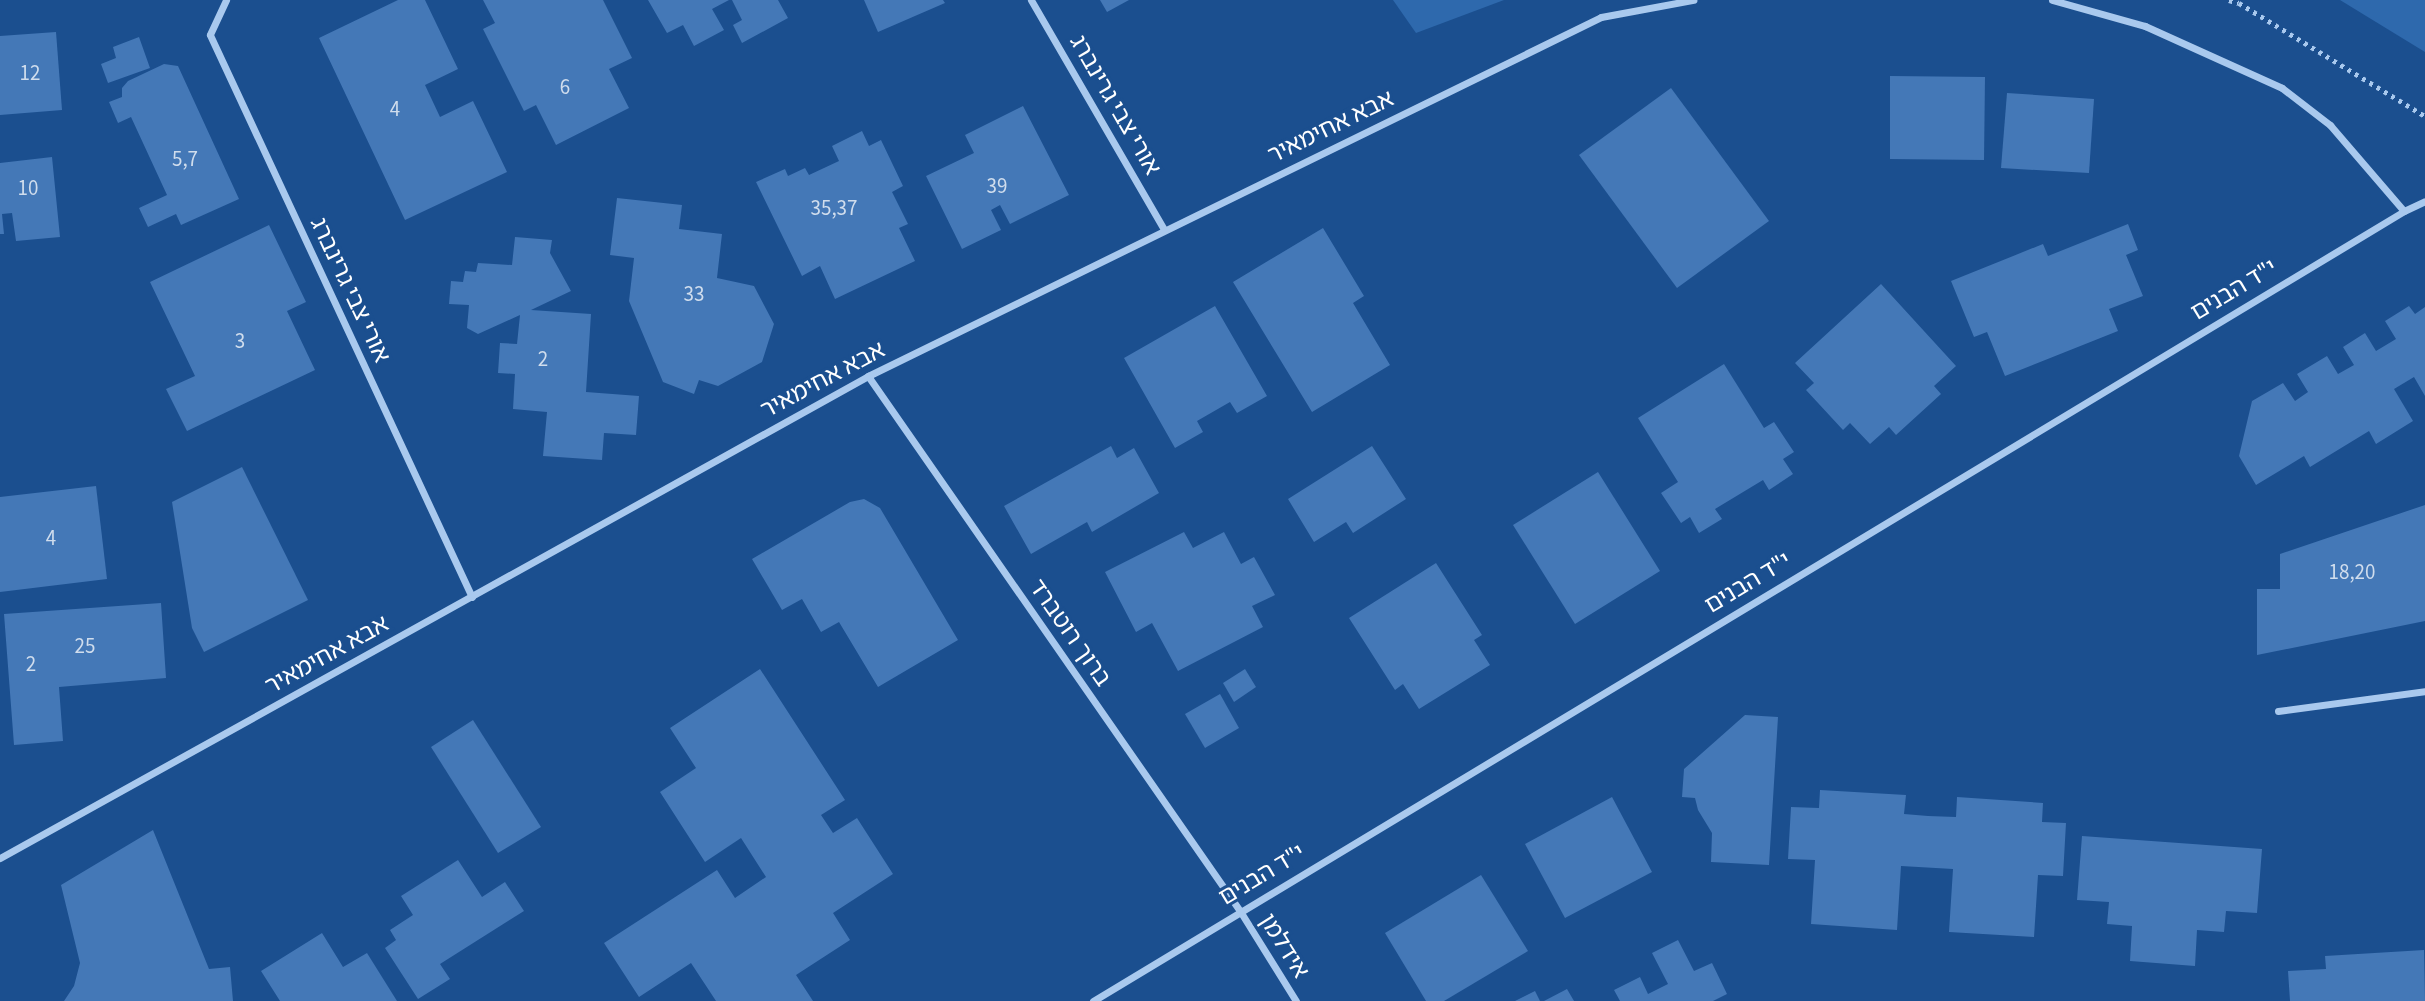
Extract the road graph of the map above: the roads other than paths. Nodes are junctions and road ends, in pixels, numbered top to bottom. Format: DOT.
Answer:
graph roads {
  1 [pos="226,0"];
  2 [pos="1031,0"];
  3 [pos="1693,0"];
  4 [pos="2052,0"];
  5 [pos="2425,201"];
  6 [pos="2404,211"];
  7 [pos="1164,229"];
  8 [pos="868,376"];
  9 [pos="472,597"];
  10 [pos="2425,691"];
  11 [pos="2278,711"];
  12 [pos="0,858"];
  13 [pos="1240,911"];
  14 [pos="1093,1001"];
  15 [pos="1296,1001"];
  1 -- 9 [label="street, אורי צבי גרינברג"];
  2 -- 7 [label="street, אורי צבי גרינברג"];
  3 -- 7 [label="street, אבא אחימאיר"];
  4 -- 6 [label="street"];
  5 -- 6 [label="street, י\"ד הבנים"];
  6 -- 13 [label="street, י\"ד הבנים"];
  7 -- 8 [label="street, אבא אחימאיר"];
  8 -- 9 [label="street, אבא אחימאיר"];
  8 -- 13 [label="street, ברוך רוטברד"];
  9 -- 12 [label="street, אבא אחימאיר"];
  10 -- 11 [label="street"];
  13 -- 14 [label="street, י\"ד הבנים"];
  13 -- 15 [label="street, אידלמן"];
}
